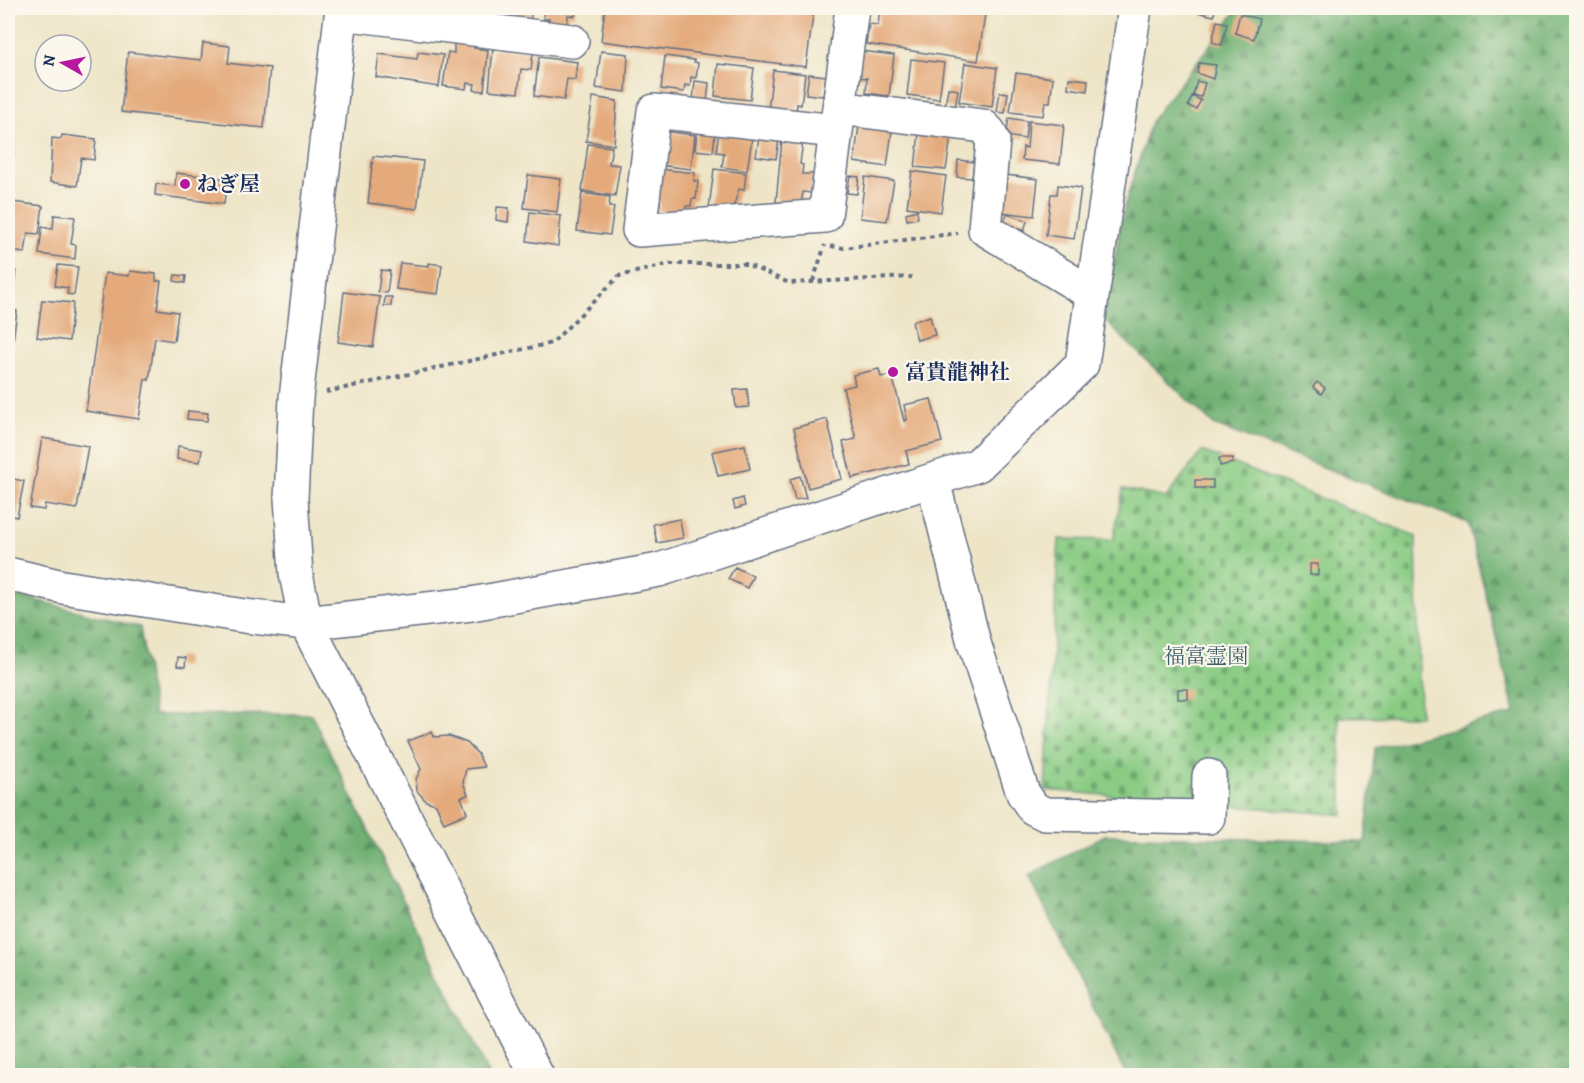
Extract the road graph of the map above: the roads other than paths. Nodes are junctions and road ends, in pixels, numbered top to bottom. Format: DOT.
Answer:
graph roads {
  1 [pos="852,8"];
  2 [pos="1136,8"];
  3 [pos="342,10"];
  4 [pos="572,41"];
  5 [pos="838,120"];
  6 [pos="1092,294"];
  7 [pos="933,481"];
  8 [pos="8,574"];
  9 [pos="306,623"];
  10 [pos="1209,776"];
  11 [pos="537,1076"];
  1 -- 5 [label="street"];
  2 -- 6 [label="street"];
  3 -- 4 [label="street"];
  3 -- 9 [label="street"];
  5 -- 5 [label="street"];
  5 -- 6 [label="street"];
  6 -- 7 [label="street"];
  7 -- 9 [label="street"];
  7 -- 10 [label="street"];
  8 -- 9 [label="street"];
  9 -- 11 [label="street"];
}
